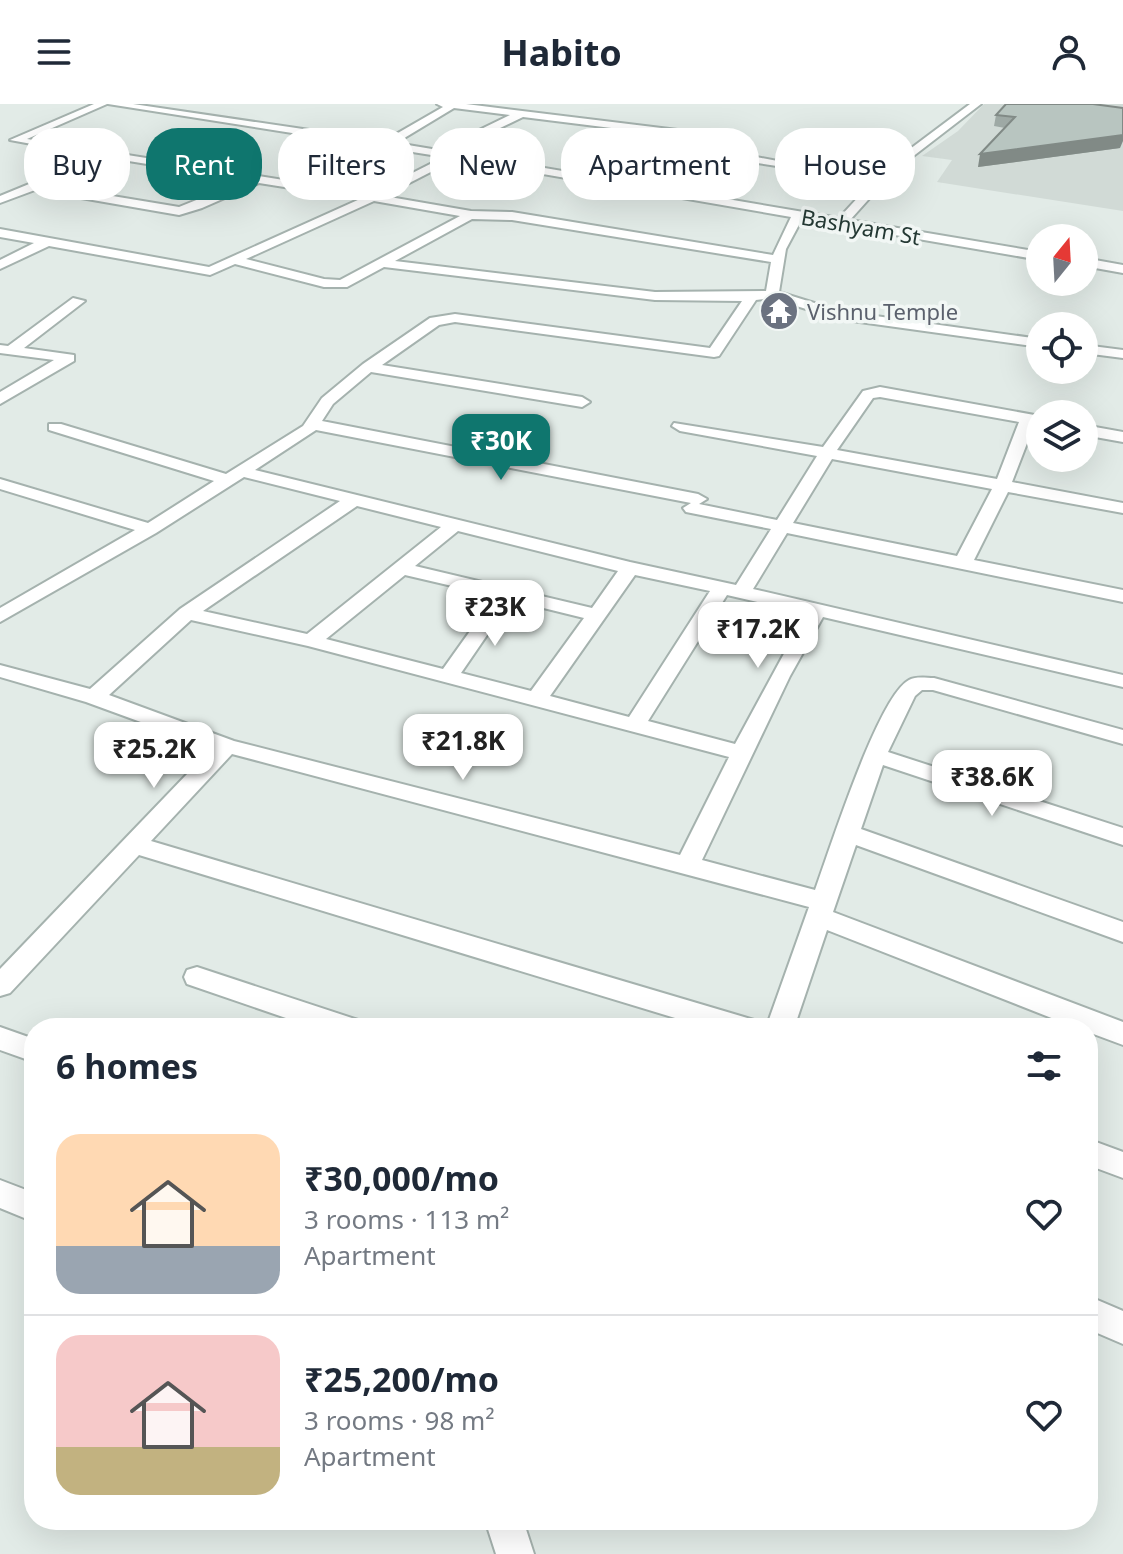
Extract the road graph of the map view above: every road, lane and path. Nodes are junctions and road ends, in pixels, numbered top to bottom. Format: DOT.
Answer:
graph roads {
  1 [pos="102,104"];
  2 [pos="113,104"];
  3 [pos="541,104"];
  4 [pos="976,104"];
  5 [pos="447,105"];
  6 [pos="522,114"];
  7 [pos="278,128"];
  8 [pos="411,128"];
  9 [pos="493,128"];
  10 [pos="15,140"];
  11 [pos="24,141"];
  12 [pos="0,146"];
  13 [pos="775,163"];
  14 [pos="545,172"];
  15 [pos="24,190"];
  16 [pos="0,200"];
  17 [pos="115,200"];
  18 [pos="211,200"];
  19 [pos="366,200"];
  20 [pos="389,200"];
  21 [pos="470,215"];
  22 [pos="798,216"];
  23 [pos="841,223"];
  24 [pos="0,233"];
  25 [pos="46,242"];
  26 [pos="1026,254"];
  27 [pos="777,259"];
  28 [pos="234,260"];
  29 [pos="384,263"];
  30 [pos="0,265"];
  31 [pos="1098,265"];
  32 [pos="1123,269"];
  33 [pos="772,294"];
  34 [pos="751,297"];
  35 [pos="78,301"];
  36 [pos="1026,341"];
  37 [pos="6,349"];
  38 [pos="1098,351"];
  39 [pos="1123,354"];
  40 [pos="368,367"];
  41 [pos="0,399"];
  42 [pos="582,402"];
  43 [pos="1026,419"];
  44 [pos="311,424"];
  45 [pos="680,426"];
  46 [pos="55,427"];
  47 [pos="1098,433"];
  48 [pos="1026,436"];
  49 [pos="1123,437"];
  50 [pos="828,452"];
  51 [pos="236,476"];
  52 [pos="0,484"];
  53 [pos="1002,484"];
  54 [pos="355,499"];
  55 [pos="1123,508"];
  56 [pos="457,523"];
  57 [pos="782,525"];
  58 [pos="150,529"];
  59 [pos="963,563"];
  60 [pos="400,568"];
  61 [pos="630,568"];
  62 [pos="731,590"];
  63 [pos="506,594"];
  64 [pos="1123,596"];
  65 [pos="817,611"];
  66 [pos="187,613"];
  67 [pos="597,615"];
  68 [pos="0,616"];
  69 [pos="311,641"];
  70 [pos="0,671"];
  71 [pos="448,677"];
  72 [pos="1123,681"];
  73 [pos="94,697"];
  74 [pos="536,700"];
  75 [pos="635,725"];
  76 [pos="1123,737"];
  77 [pos="227,746"];
  78 [pos="743,753"];
  79 [pos="875,755"];
  80 [pos="847,833"];
  81 [pos="1123,837"];
  82 [pos="135,845"];
  83 [pos="687,865"];
  84 [pos="820,909"];
  85 [pos="1123,932"];
  86 [pos="197,977"];
  87 [pos="0,986"];
  88 [pos="318,1018"];
  89 [pos="711,1018"];
  90 [pos="783,1018"];
  91 [pos="1084,1018"];
  92 [pos="1098,1024"];
  93 [pos="1123,1034"];
  94 [pos="0,1038"];
  95 [pos="24,1047"];
  96 [pos="1098,1156"];
  97 [pos="1123,1165"];
  98 [pos="0,1194"];
  99 [pos="24,1204"];
  100 [pos="1098,1317"];
  101 [pos="1123,1328"];
  102 [pos="507,1530"];
  103 [pos="515,1554"];
  1 -- 10 [label="street"];
  2 -- 7 [label="street, Bashyam St"];
  3 -- 6 [label="street"];
  4 -- 23 [label="street"];
  5 -- 6 [label="street"];
  5 -- 8 [label="street"];
  6 -- 9 [label="street"];
  6 -- 13 [label="street"];
  10 -- 11 [label="street"];
  10 -- 12 [label="street"];
  14 -- 22 [label="street, Bashyam St"];
  15 -- 16 [label="street"];
  17 -- 18 [label="street"];
  19 -- 28 [label="street"];
  20 -- 21 [label="street"];
  21 -- 27 [label="street"];
  21 -- 29 [label="street"];
  22 -- 23 [label="street, Bashyam St"];
  22 -- 27 [label="street"];
  23 -- 26 [label="street, Bashyam St"];
  24 -- 25 [label="street"];
  25 -- 28 [label="street"];
  25 -- 30 [label="street"];
  27 -- 33 [label="street"];
  28 -- 29 [label="street"];
  29 -- 34 [label="street"];
  31 -- 32 [label="street"];
  33 -- 34 [label="street"];
  33 -- 36 [label="street"];
  34 -- 40 [label="street"];
  35 -- 37 [label="street"];
  37 -- 41 [label="street"];
  38 -- 39 [label="street"];
  40 -- 42 [label="street"];
  40 -- 44 [label="street"];
  43 -- 50 [label="street"];
  44 -- 51 [label="street"];
  44 -- 57 [label="street"];
  45 -- 50 [label="street"];
  46 -- 51 [label="street"];
  47 -- 49 [label="street"];
  48 -- 53 [label="street"];
  50 -- 53 [label="street"];
  50 -- 57 [label="street"];
  51 -- 54 [label="street"];
  51 -- 58 [label="street"];
  52 -- 58 [label="street"];
  53 -- 55 [label="street"];
  53 -- 59 [label="street"];
  54 -- 56 [label="street"];
  54 -- 66 [label="street"];
  56 -- 60 [label="street"];
  56 -- 61 [label="street"];
  57 -- 59 [label="street"];
  57 -- 62 [label="street"];
  58 -- 68 [label="street"];
  59 -- 64 [label="street"];
  60 -- 63 [label="street"];
  60 -- 69 [label="street"];
  61 -- 62 [label="street"];
  61 -- 67 [label="street"];
  62 -- 65 [label="street"];
  62 -- 75 [label="street"];
  63 -- 67 [label="street"];
  63 -- 71 [label="street"];
  65 -- 72 [label="street"];
  65 -- 78 [label="street"];
  66 -- 69 [label="street"];
  66 -- 73 [label="street"];
  67 -- 74 [label="street"];
  69 -- 71 [label="street"];
  70 -- 73 [label="street"];
  71 -- 74 [label="street"];
  73 -- 77 [label="street"];
  74 -- 75 [label="street"];
  75 -- 78 [label="street"];
  76 -- 79 [label="street"];
  77 -- 82 [label="street"];
  77 -- 83 [label="street"];
  78 -- 83 [label="street"];
  79 -- 80 [label="street"];
  79 -- 81 [label="street"];
  80 -- 84 [label="street"];
  80 -- 85 [label="street"];
  82 -- 87 [label="street"];
  82 -- 89 [label="street"];
  83 -- 84 [label="street"];
  84 -- 90 [label="street"];
  84 -- 91 [label="street"];
  86 -- 88 [label="street"];
  92 -- 93 [label="street"];
  94 -- 95 [label="street"];
  96 -- 97 [label="street"];
  98 -- 99 [label="street"];
  100 -- 101 [label="street"];
  102 -- 103 [label="street"];
}
